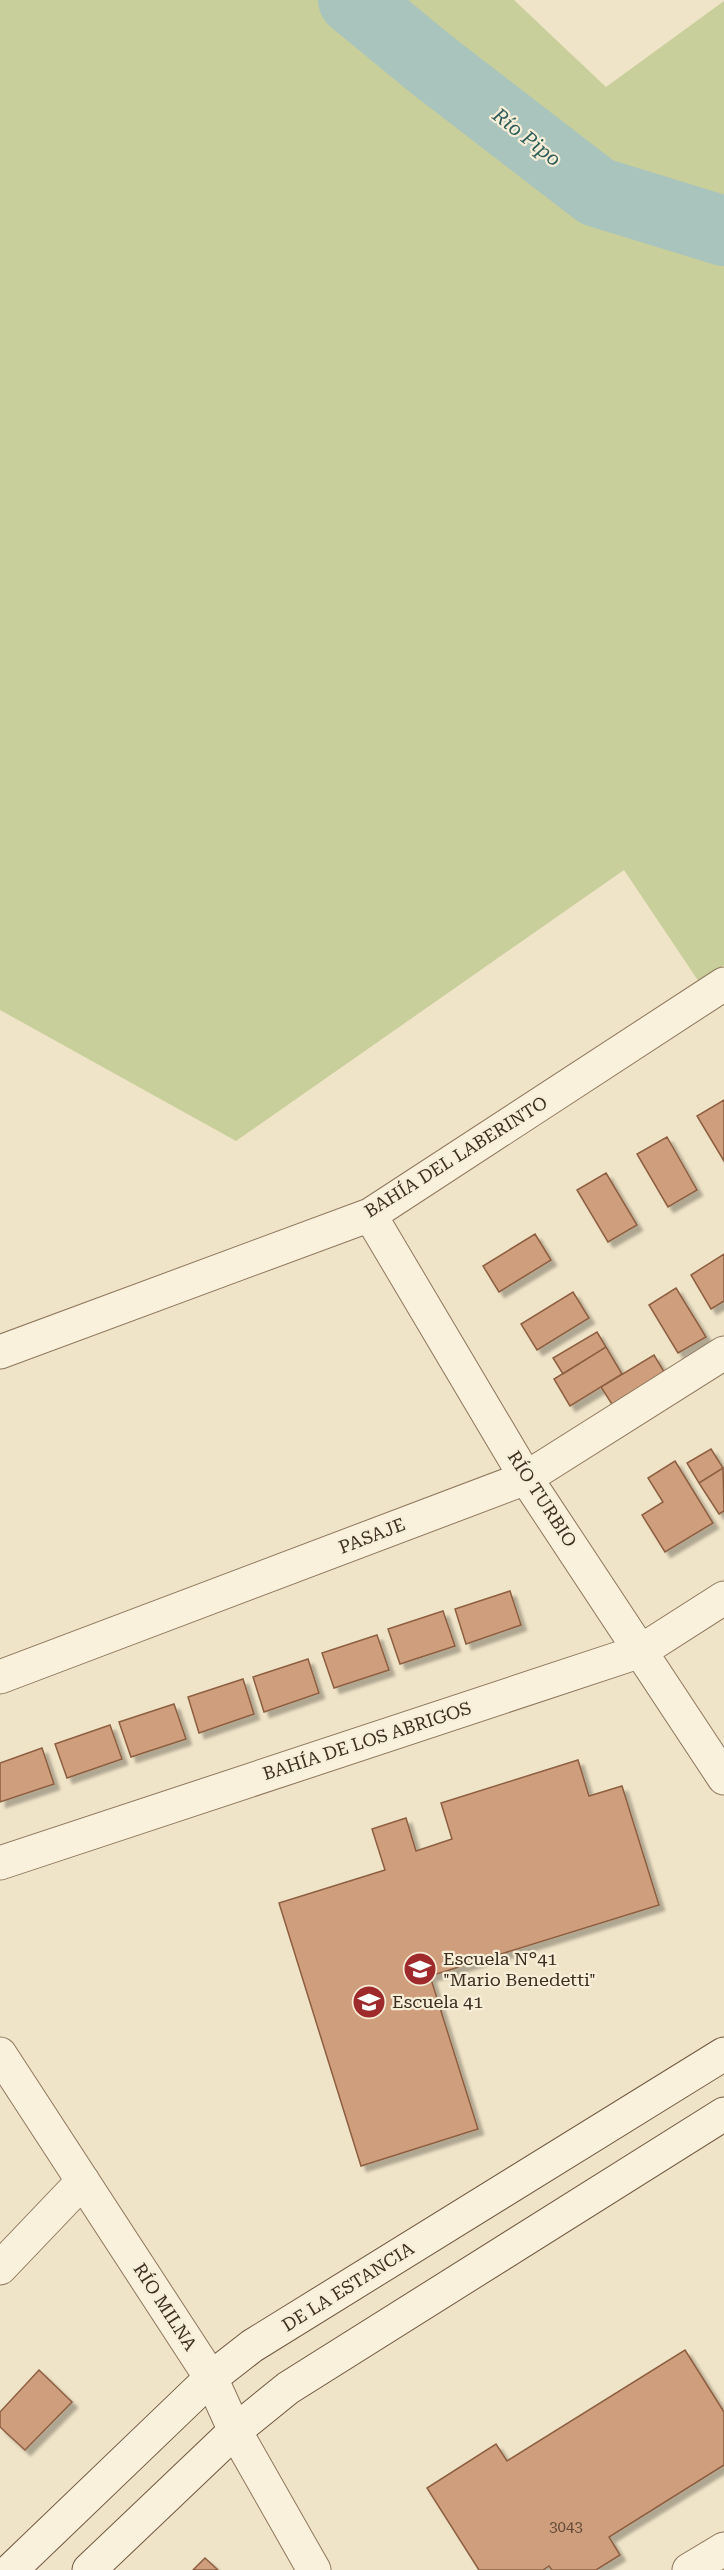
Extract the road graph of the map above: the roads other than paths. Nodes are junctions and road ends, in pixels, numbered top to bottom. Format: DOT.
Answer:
graph roads {
  1 [pos="724,984"];
  2 [pos="370,1215"];
  3 [pos="0,1352"];
  4 [pos="724,1353"];
  5 [pos="526,1478"];
  6 [pos="724,1598"];
  7 [pos="641,1651"];
  8 [pos="0,1677"];
  9 [pos="724,1778"];
  10 [pos="0,1863"];
  11 [pos="724,2054"];
  12 [pos="0,2056"];
  13 [pos="724,2114"];
  14 [pos="83,2181"];
  15 [pos="0,2268"];
  16 [pos="211,2378"];
  17 [pos="235,2431"];
  18 [pos="724,2549"];
  19 [pos="12,2570"];
  20 [pos="89,2570"];
  21 [pos="314,2570"];
  22 [pos="689,2570"];
  1 -- 2 [label="street, BAHÍA DEL LABERINTO"];
  2 -- 3 [label="street, BAHÍA DEL LABERINTO"];
  2 -- 5 [label="street, RÍO TURBIO"];
  4 -- 5 [label="street, PASAJE"];
  5 -- 7 [label="street, RÍO TURBIO"];
  5 -- 8 [label="street, PASAJE"];
  6 -- 7 [label="street, BAHÍA DE LOS ABRIGOS"];
  7 -- 9 [label="street, RÍO TURBIO"];
  7 -- 10 [label="street, BAHÍA DE LOS ABRIGOS"];
  11 -- 16 [label="street, DE LA ESTANCIA"];
  12 -- 14 [label="street, RÍO MILNA"];
  13 -- 17 [label="street"];
  14 -- 15 [label="street"];
  14 -- 16 [label="street, RÍO MILNA"];
  16 -- 17 [label="street, RÍO MILNA"];
  16 -- 19 [label="street, DE LA ESTANCIA"];
  17 -- 20 [label="street"];
  17 -- 21 [label="street, RÍO MILNA"];
  18 -- 22 [label="street"];
}
